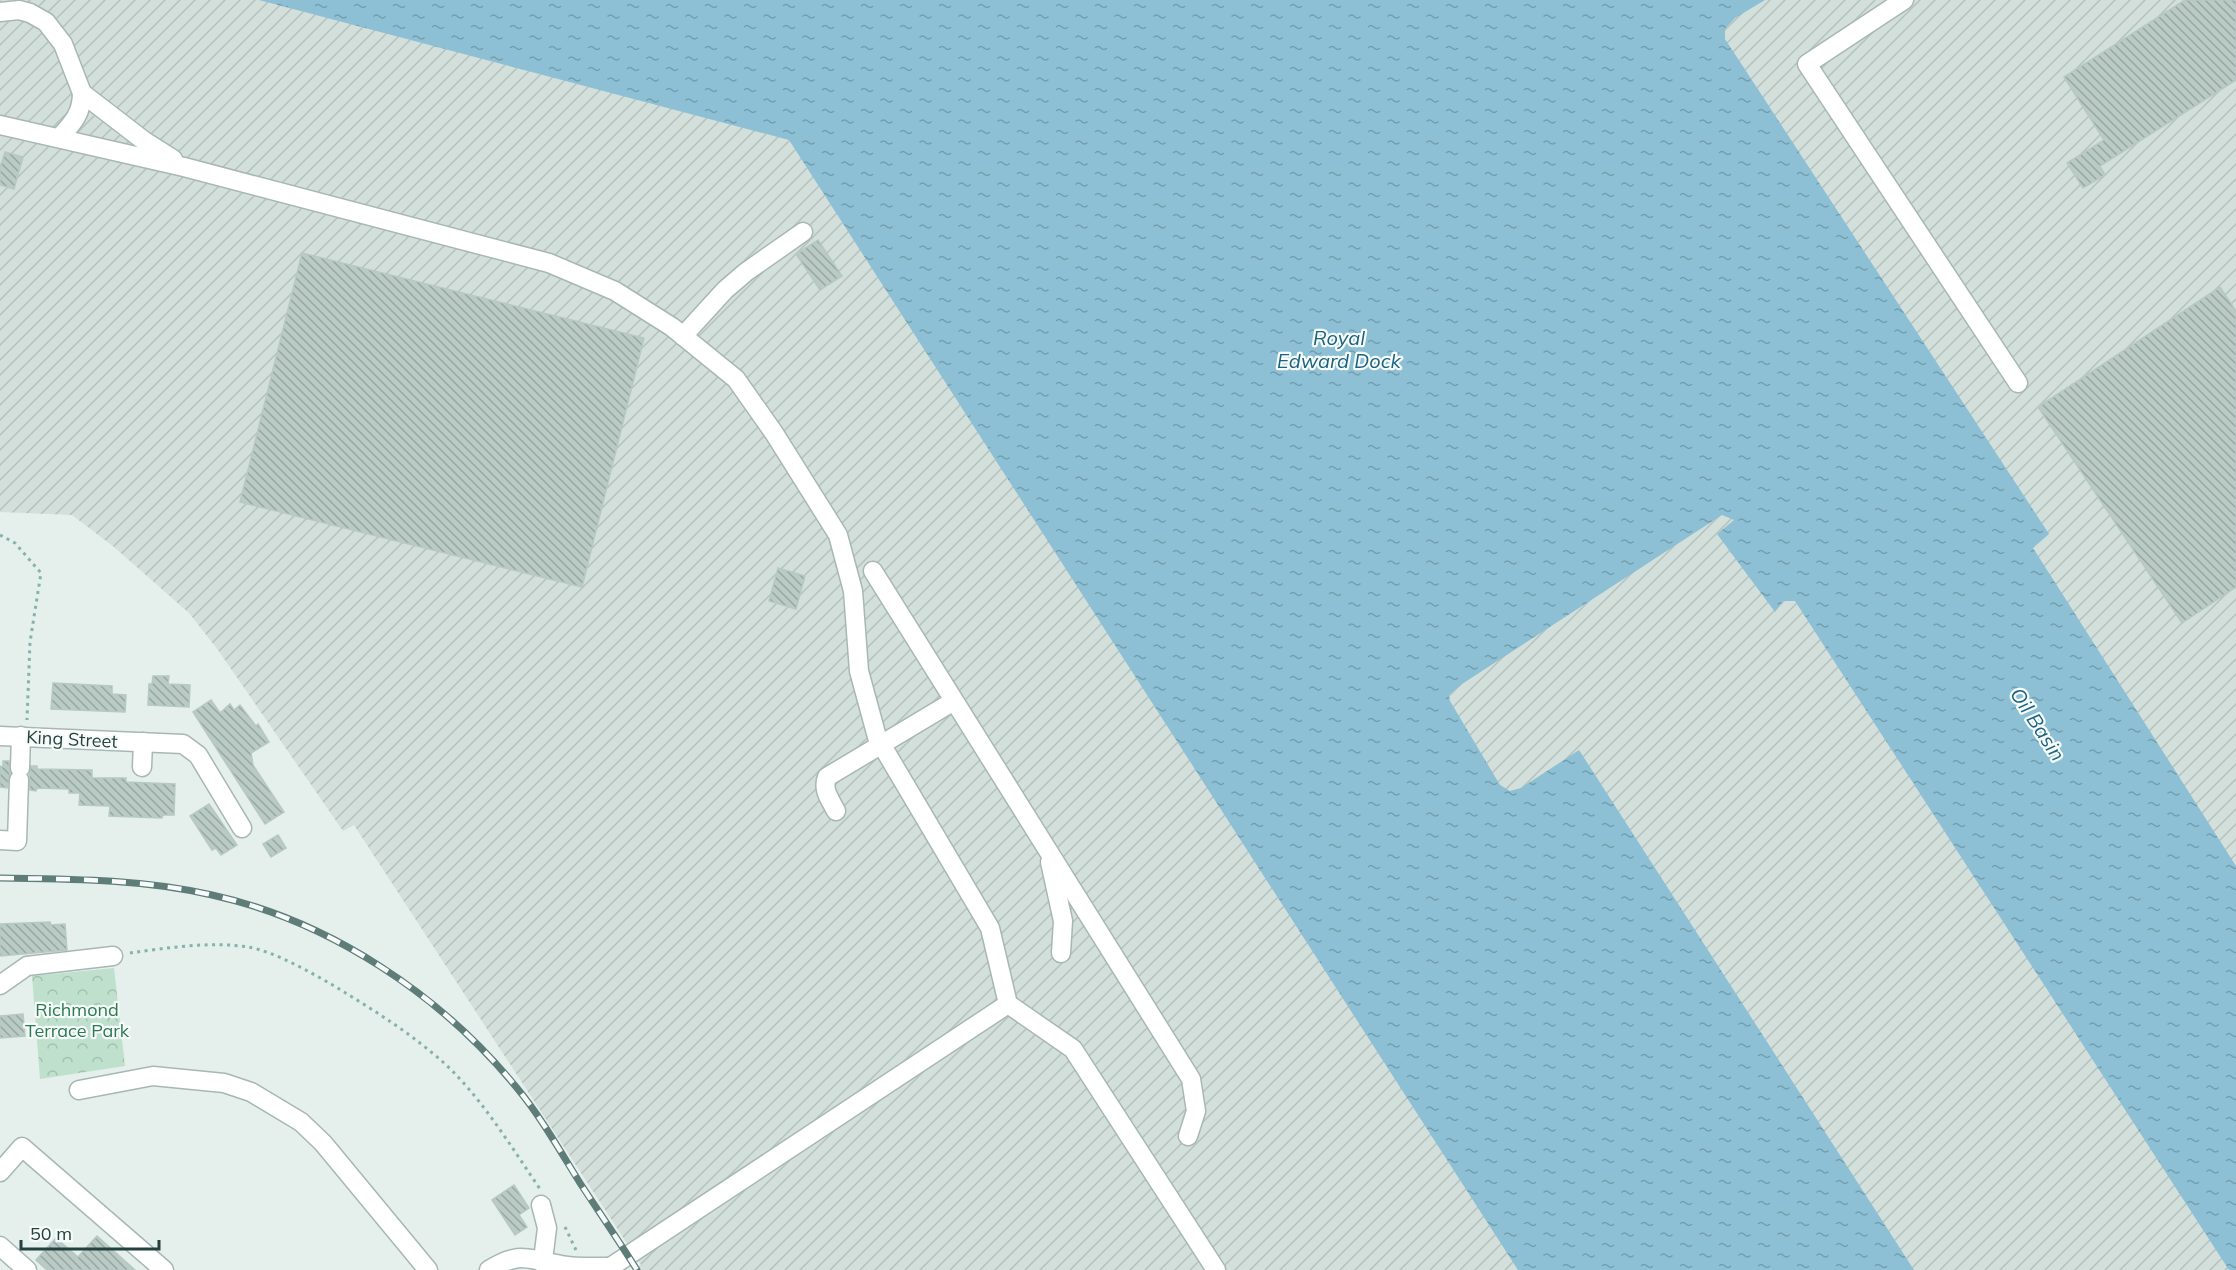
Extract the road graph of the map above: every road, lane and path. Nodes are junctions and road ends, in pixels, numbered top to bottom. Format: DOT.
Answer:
graph roads {
  1 [pos="5,0"];
  2 [pos="1904,0"];
  3 [pos="0,6"];
  4 [pos="0,12"];
  5 [pos="82,93"];
  6 [pos="0,125"];
  7 [pos="60,137"];
  8 [pos="184,167"];
  9 [pos="803,232"];
  10 [pos="682,336"];
  11 [pos="2018,383"];
  12 [pos="0,535"];
  13 [pos="873,571"];
  14 [pos="954,701"];
  15 [pos="0,736"];
  16 [pos="22,736"];
  17 [pos="143,742"];
  18 [pos="882,745"];
  19 [pos="142,767"];
  20 [pos="836,811"];
  21 [pos="242,828"];
  22 [pos="0,840"];
  23 [pos="1047,849"];
  24 [pos="1061,953"];
  25 [pos="113,956"];
  26 [pos="0,985"];
  27 [pos="1008,1004"];
  28 [pos="79,1090"];
  29 [pos="1188,1136"];
  30 [pos="0,1172"];
  31 [pos="542,1200"];
  32 [pos="562,1222"];
  33 [pos="0,1246"];
  34 [pos="544,1265"];
  35 [pos="575,1267"];
  36 [pos="607,1268"];
  37 [pos="27,1270"];
  38 [pos="164,1270"];
  39 [pos="428,1270"];
  40 [pos="489,1270"];
  41 [pos="1216,1270"];
  1 -- 3 [label="street"];
  2 -- 11 [label="street"];
  4 -- 5 [label="street"];
  5 -- 7 [label="street"];
  5 -- 8 [label="street"];
  6 -- 7 [label="street"];
  7 -- 8 [label="street"];
  8 -- 10 [label="street"];
  9 -- 10 [label="street"];
  10 -- 18 [label="street"];
  12 -- 16 [label="path"];
  13 -- 14 [label="street"];
  14 -- 18 [label="street"];
  14 -- 23 [label="street"];
  15 -- 16 [label="street, King Street"];
  16 -- 17 [label="street, King Street"];
  16 -- 22 [label="street"];
  17 -- 19 [label="street, King Street"];
  17 -- 21 [label="street, King Street"];
  18 -- 20 [label="street"];
  18 -- 27 [label="street"];
  23 -- 24 [label="street"];
  23 -- 29 [label="street"];
  25 -- 26 [label="street"];
  25 -- 31 [label="path"];
  27 -- 36 [label="street"];
  27 -- 41 [label="street"];
  28 -- 39 [label="street"];
  30 -- 38 [label="street"];
  31 -- 34 [label="street"];
  32 -- 35 [label="path"];
  33 -- 37 [label="street"];
  34 -- 35 [label="street"];
  34 -- 40 [label="street"];
  35 -- 36 [label="street"];
}
